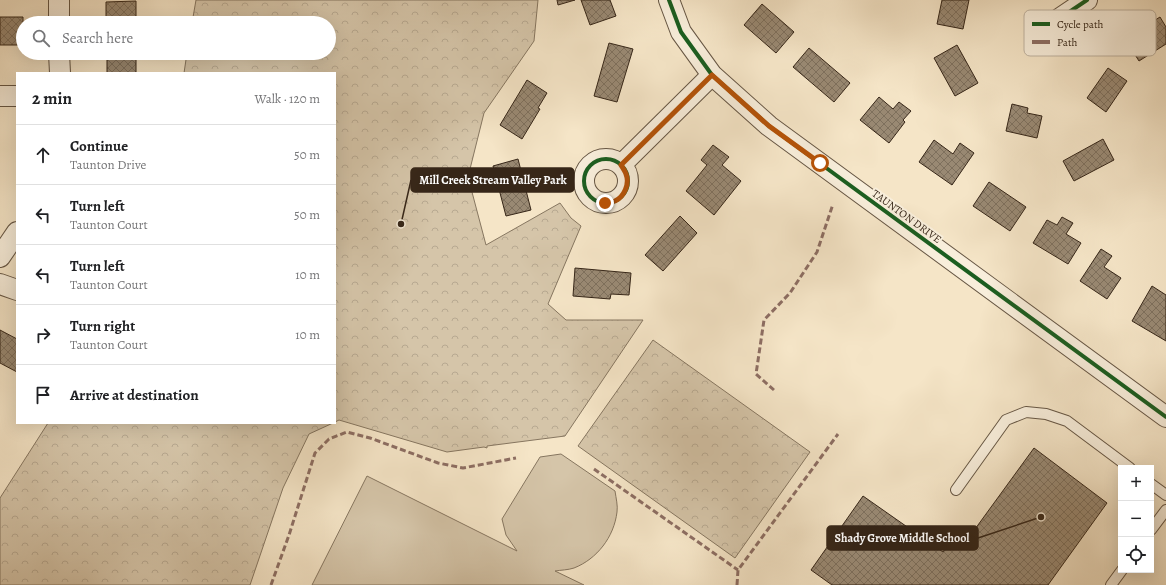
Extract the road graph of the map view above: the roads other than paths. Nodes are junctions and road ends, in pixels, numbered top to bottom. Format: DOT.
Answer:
graph roads {
  1 [pos="59,0"];
  2 [pos="669,0"];
  3 [pos="1087,0"];
  4 [pos="1072,10"];
  5 [pos="59,16"];
  6 [pos="60,60"];
  7 [pos="60,72"];
  8 [pos="712,75"];
  9 [pos="0,96"];
  10 [pos="16,96"];
  11 [pos="621,165"];
  12 [pos="16,233"];
  13 [pos="0,257"];
  14 [pos="0,284"];
  15 [pos="16,290"];
  16 [pos="1166,417"];
  17 [pos="1126,465"];
  18 [pos="1154,486"];
  19 [pos="956,490"];
  20 [pos="1166,495"];
  21 [pos="1166,510"];
  22 [pos="1154,526"];
  23 [pos="1120,573"];
  24 [pos="1111,585"];
  1 -- 5 [label="street"];
  2 -- 8 [label="street, TAUNTON DRIVE"];
  3 -- 4 [label="street"];
  6 -- 7 [label="street"];
  8 -- 11 [label="street"];
  8 -- 16 [label="street, TAUNTON DRIVE"];
  9 -- 10 [label="street"];
  12 -- 13 [label="street"];
  14 -- 15 [label="street"];
  17 -- 19 [label="lane"];
  18 -- 20 [label="lane"];
  21 -- 22 [label="lane"];
  23 -- 24 [label="lane"];
}
